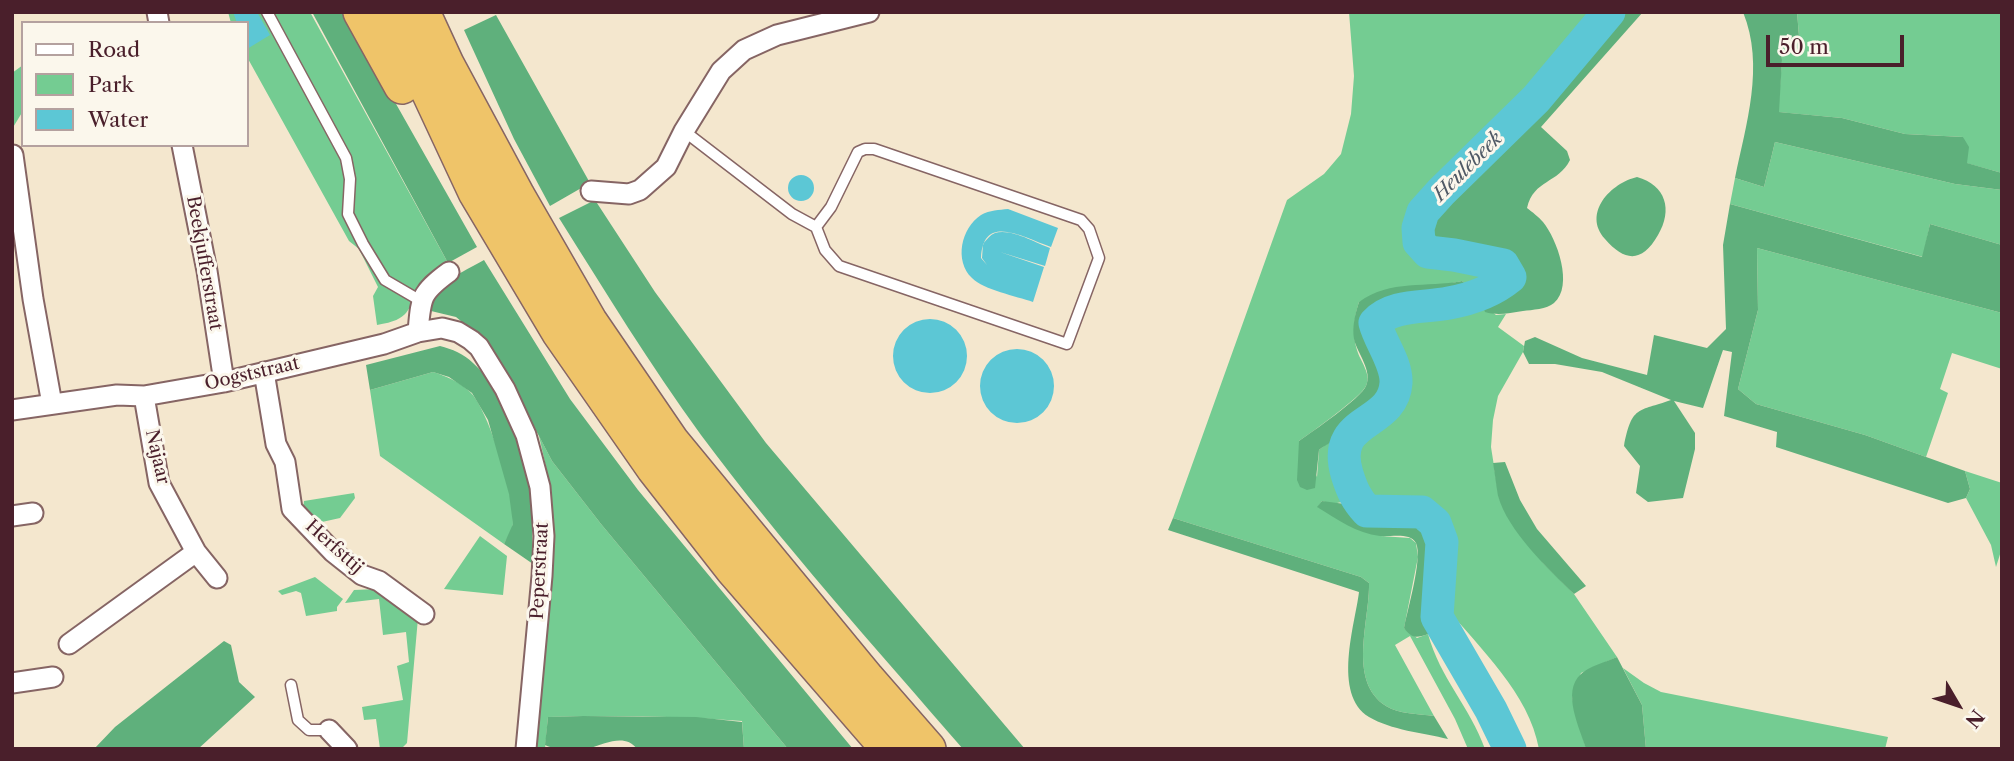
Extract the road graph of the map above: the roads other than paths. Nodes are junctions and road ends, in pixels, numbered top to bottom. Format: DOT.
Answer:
graph roads {
  1 [pos="267,12"];
  2 [pos="361,12"];
  3 [pos="392,12"];
  4 [pos="422,12"];
  5 [pos="431,12"];
  6 [pos="869,12"];
  7 [pos="446,64"];
  8 [pos="684,131"];
  9 [pos="182,147"];
  10 [pos="13,155"];
  11 [pos="590,191"];
  12 [pos="476,192"];
  13 [pos="816,227"];
  14 [pos="449,272"];
  15 [pos="421,301"];
  16 [pos="418,332"];
  17 [pos="264,372"];
  18 [pos="224,382"];
  19 [pos="144,396"];
  20 [pos="52,404"];
  21 [pos="12,410"];
  22 [pos="33,513"];
  23 [pos="12,516"];
  24 [pos="196,552"];
  25 [pos="217,578"];
  26 [pos="424,614"];
  27 [pos="69,644"];
  28 [pos="53,677"];
  29 [pos="12,683"];
  30 [pos="291,685"];
  31 [pos="335,742"];
  32 [pos="526,749"];
  33 [pos="889,749"];
  34 [pos="928,749"];
  1 -- 15 [label="lane"];
  2 -- 12 [label="highway"];
  3 -- 12 [label="highway"];
  4 -- 7 [label="highway"];
  5 -- 7 [label="highway"];
  6 -- 8 [label="street"];
  7 -- 34 [label="highway"];
  8 -- 11 [label="street"];
  8 -- 13 [label="lane"];
  9 -- 18 [label="street, Beekjufferstraat"];
  10 -- 20 [label="street"];
  12 -- 33 [label="highway"];
  13 -- 13 [label="lane"];
  14 -- 15 [label="street"];
  15 -- 16 [label="street"];
  16 -- 17 [label="street, Oogststraat"];
  16 -- 32 [label="street, Peperstraat"];
  17 -- 18 [label="street, Oogststraat"];
  17 -- 26 [label="street, Herfsttij"];
  18 -- 19 [label="street, Oogststraat"];
  19 -- 20 [label="street, Oogststraat"];
  19 -- 24 [label="street, Najaar"];
  20 -- 21 [label="street, Oogststraat"];
  22 -- 23 [label="street"];
  24 -- 25 [label="street, Najaar"];
  24 -- 27 [label="street"];
  28 -- 29 [label="street"];
  30 -- 31 [label="lane"];
}
